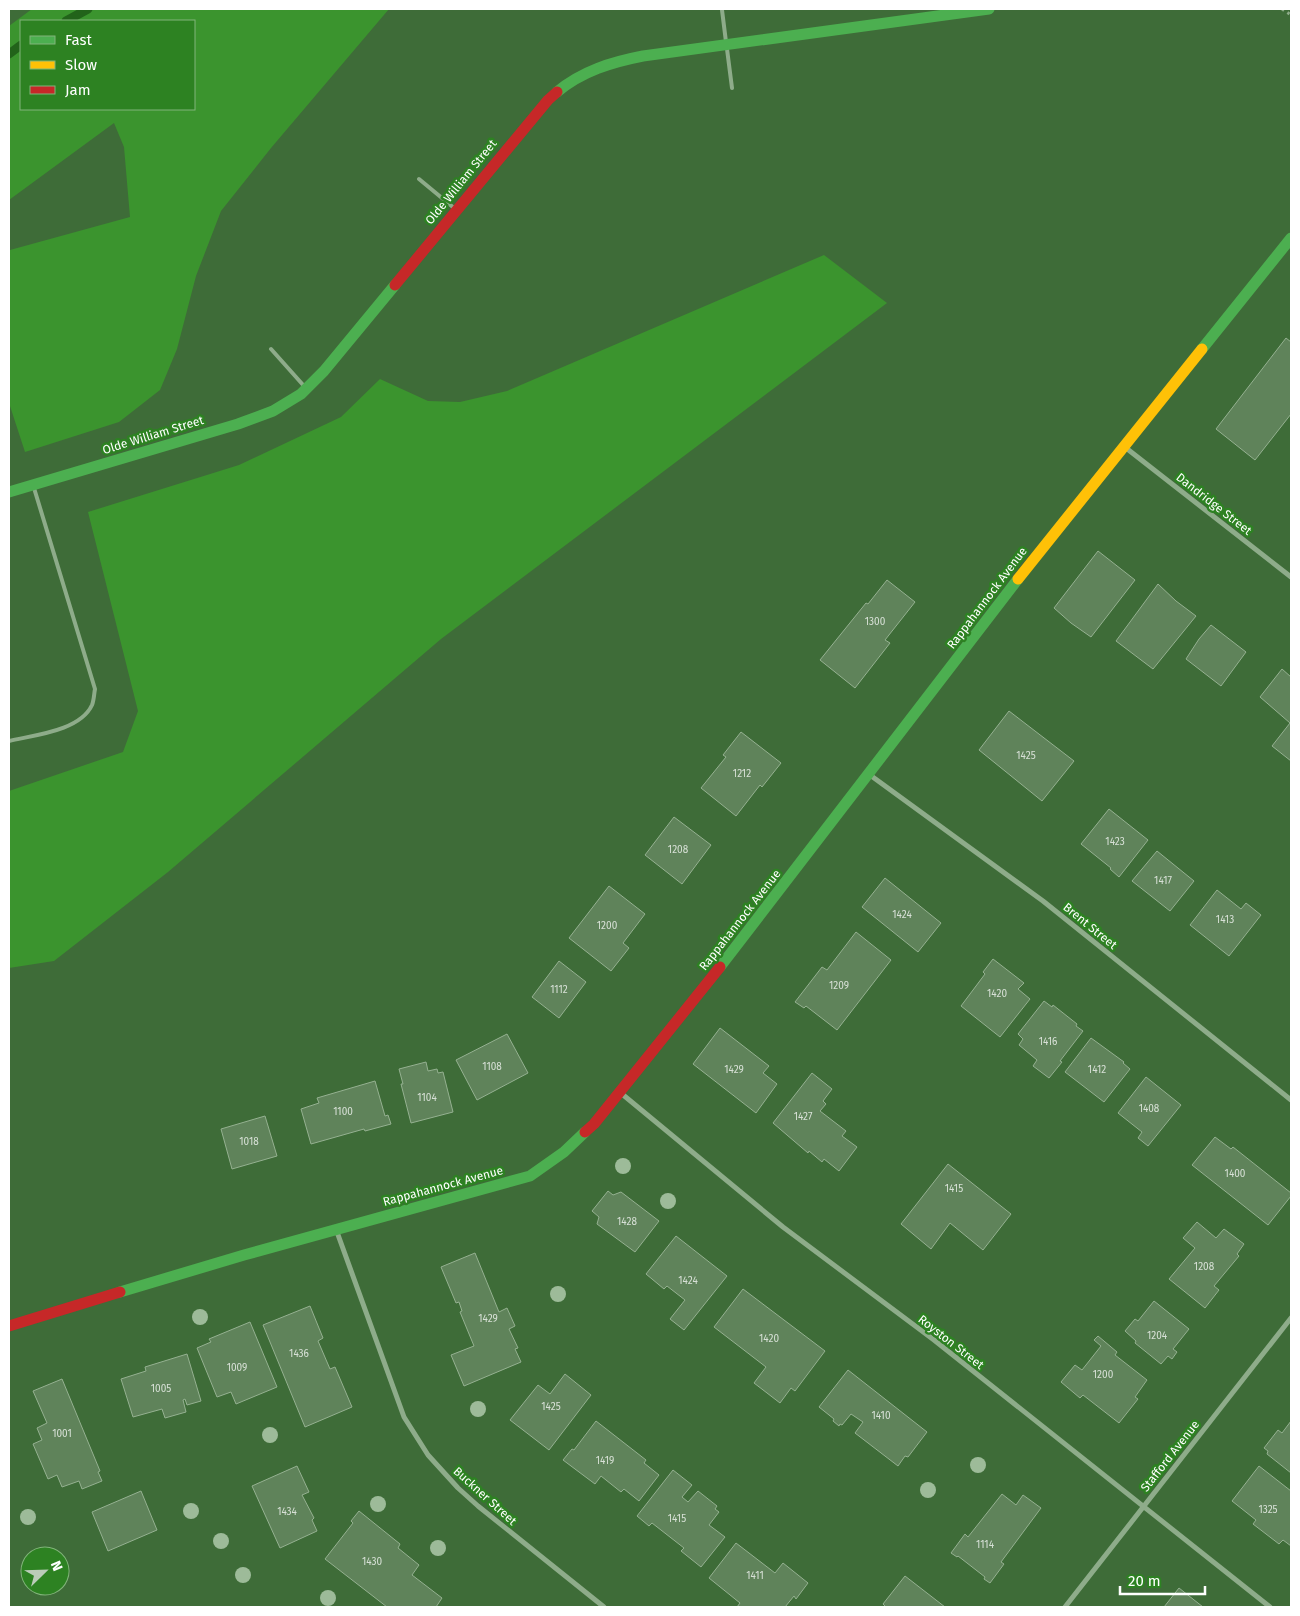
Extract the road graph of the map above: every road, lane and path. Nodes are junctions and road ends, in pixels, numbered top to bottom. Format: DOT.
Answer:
graph roads {
  1 [pos="989,9"];
  2 [pos="1282,9"];
  3 [pos="722,10"];
  4 [pos="969,10"];
  5 [pos="1291,15"];
  6 [pos="726,44"];
  7 [pos="732,88"];
  8 [pos="420,178"];
  9 [pos="456,210"];
  10 [pos="1291,238"];
  11 [pos="271,349"];
  12 [pos="306,389"];
  13 [pos="1124,446"];
  14 [pos="34,486"];
  15 [pos="9,492"];
  16 [pos="1291,577"];
  17 [pos="9,741"];
  18 [pos="870,774"];
  19 [pos="619,1092"];
  20 [pos="1291,1100"];
  21 [pos="336,1230"];
  22 [pos="1291,1318"];
  23 [pos="9,1326"];
  24 [pos="1143,1508"];
  25 [pos="604,1607"];
  26 [pos="1065,1607"];
  27 [pos="1270,1607"];
  1 -- 4 [label="street, Olde William Street"];
  2 -- 5 [label="path"];
  3 -- 6 [label="lane"];
  4 -- 6 [label="street, Olde William Street"];
  6 -- 7 [label="lane"];
  6 -- 9 [label="street, Olde William Street"];
  8 -- 9 [label="lane"];
  9 -- 12 [label="street, Olde William Street"];
  10 -- 13 [label="street, Rappahannock Avenue"];
  11 -- 12 [label="lane"];
  12 -- 14 [label="street, Olde William Street"];
  13 -- 16 [label="street, Dandridge Street"];
  13 -- 18 [label="street, Rappahannock Avenue"];
  14 -- 15 [label="street, Olde William Street"];
  14 -- 17 [label="lane"];
  18 -- 19 [label="street, Rappahannock Avenue"];
  18 -- 20 [label="street, Brent Street"];
  19 -- 21 [label="street, Rappahannock Avenue"];
  19 -- 24 [label="street, Royston Street"];
  21 -- 23 [label="street, Rappahannock Avenue"];
  21 -- 25 [label="street, Buckner Street"];
  22 -- 24 [label="street, Stafford Avenue"];
  24 -- 26 [label="street, Stafford Avenue"];
  24 -- 27 [label="street, Royston Street"];
}
